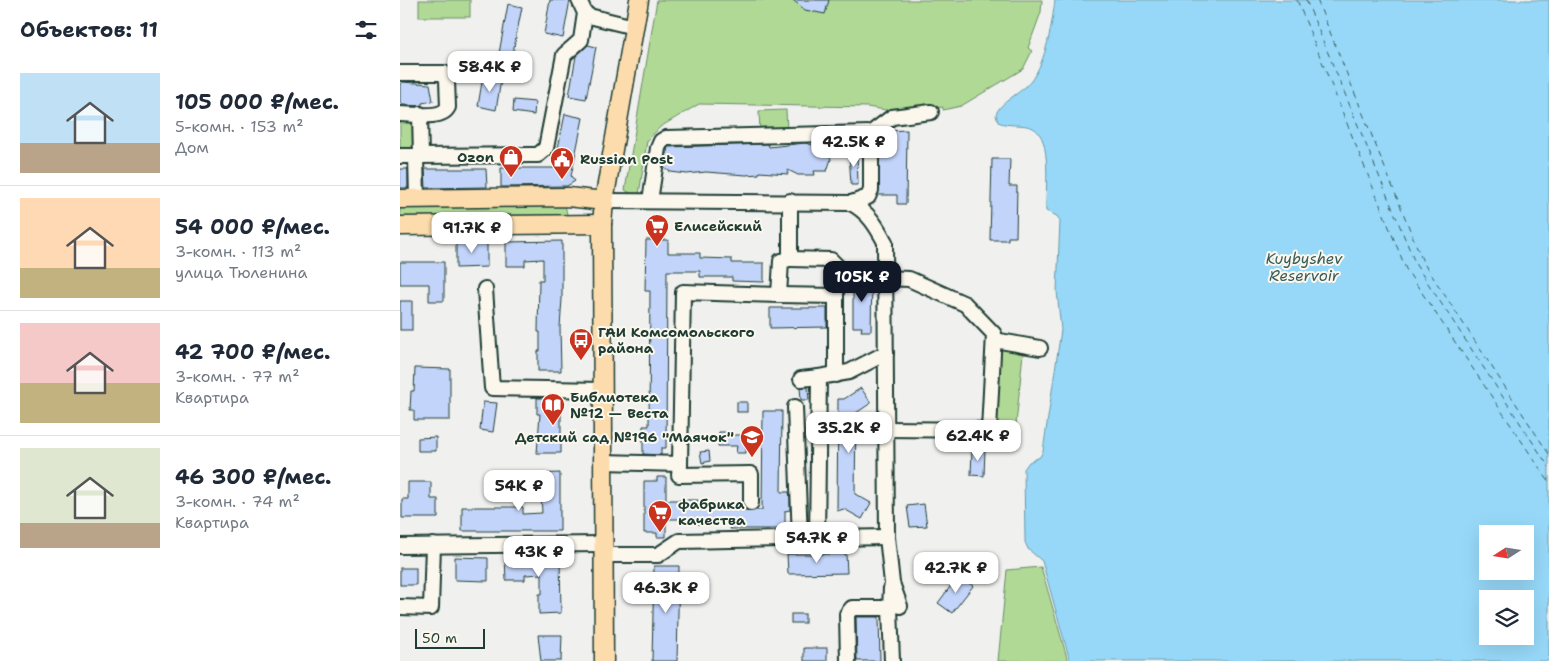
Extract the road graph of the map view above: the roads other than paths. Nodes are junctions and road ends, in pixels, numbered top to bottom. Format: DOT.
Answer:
graph roads {
  1 [pos="579,0"];
  2 [pos="639,0"];
  3 [pos="585,15"];
  4 [pos="634,27"];
  5 [pos="400,73"];
  6 [pos="930,112"];
  7 [pos="400,114"];
  8 [pos="420,114"];
  9 [pos="871,133"];
  10 [pos="400,156"];
  11 [pos="419,156"];
  12 [pos="408,199"];
  13 [pos="604,201"];
  14 [pos="650,201"];
  15 [pos="790,201"];
  16 [pos="851,203"];
  17 [pos="602,224"];
  18 [pos="400,226"];
  19 [pos="790,259"];
  20 [pos="885,278"];
  21 [pos="485,290"];
  22 [pos="779,295"];
  23 [pos="836,296"];
  24 [pos="994,340"];
  25 [pos="1040,348"];
  26 [pos="886,354"];
  27 [pos="836,375"];
  28 [pos="819,377"];
  29 [pos="801,379"];
  30 [pos="603,390"];
  31 [pos="796,407"];
  32 [pos="886,429"];
  33 [pos="603,462"];
  34 [pos="680,464"];
  35 [pos="751,503"];
  36 [pos="887,537"];
  37 [pos="818,539"];
  38 [pos="800,540"];
  39 [pos="433,545"];
  40 [pos="400,546"];
  41 [pos="603,549"];
  42 [pos="400,607"];
  43 [pos="895,607"];
  44 [pos="604,661"];
  45 [pos="848,661"];
  46 [pos="892,661"];
  1 -- 3 [label="street"];
  2 -- 4 [label="main road"];
  3 -- 4 [label="street"];
  3 -- 11 [label="street"];
  4 -- 13 [label="main road"];
  5 -- 8 [label="street"];
  6 -- 9 [label="street"];
  7 -- 8 [label="street"];
  8 -- 11 [label="street"];
  9 -- 14 [label="street"];
  9 -- 16 [label="street"];
  10 -- 11 [label="street"];
  11 -- 12 [label="street"];
  12 -- 13 [label="main road"];
  13 -- 14 [label="street"];
  13 -- 17 [label="main road"];
  14 -- 15 [label="street"];
  15 -- 16 [label="street"];
  15 -- 19 [label="street"];
  16 -- 20 [label="street"];
  17 -- 18 [label="main road"];
  17 -- 30 [label="main road"];
  19 -- 22 [label="street"];
  19 -- 23 [label="street"];
  20 -- 24 [label="street"];
  20 -- 26 [label="street"];
  21 -- 30 [label="street"];
  22 -- 23 [label="street"];
  22 -- 34 [label="street"];
  23 -- 27 [label="street"];
  24 -- 25 [label="street"];
  24 -- 32 [label="street"];
  26 -- 27 [label="street"];
  26 -- 32 [label="street"];
  27 -- 28 [label="street"];
  28 -- 29 [label="street"];
  28 -- 37 [label="street"];
  30 -- 33 [label="main road"];
  31 -- 38 [label="street"];
  32 -- 36 [label="street"];
  33 -- 34 [label="street"];
  33 -- 41 [label="main road"];
  34 -- 35 [label="street"];
  36 -- 37 [label="street"];
  36 -- 43 [label="street"];
  37 -- 38 [label="street"];
  38 -- 41 [label="street"];
  39 -- 40 [label="street"];
  39 -- 41 [label="street"];
  39 -- 42 [label="street"];
  41 -- 44 [label="main road"];
  43 -- 45 [label="street"];
  43 -- 46 [label="street"];
}
